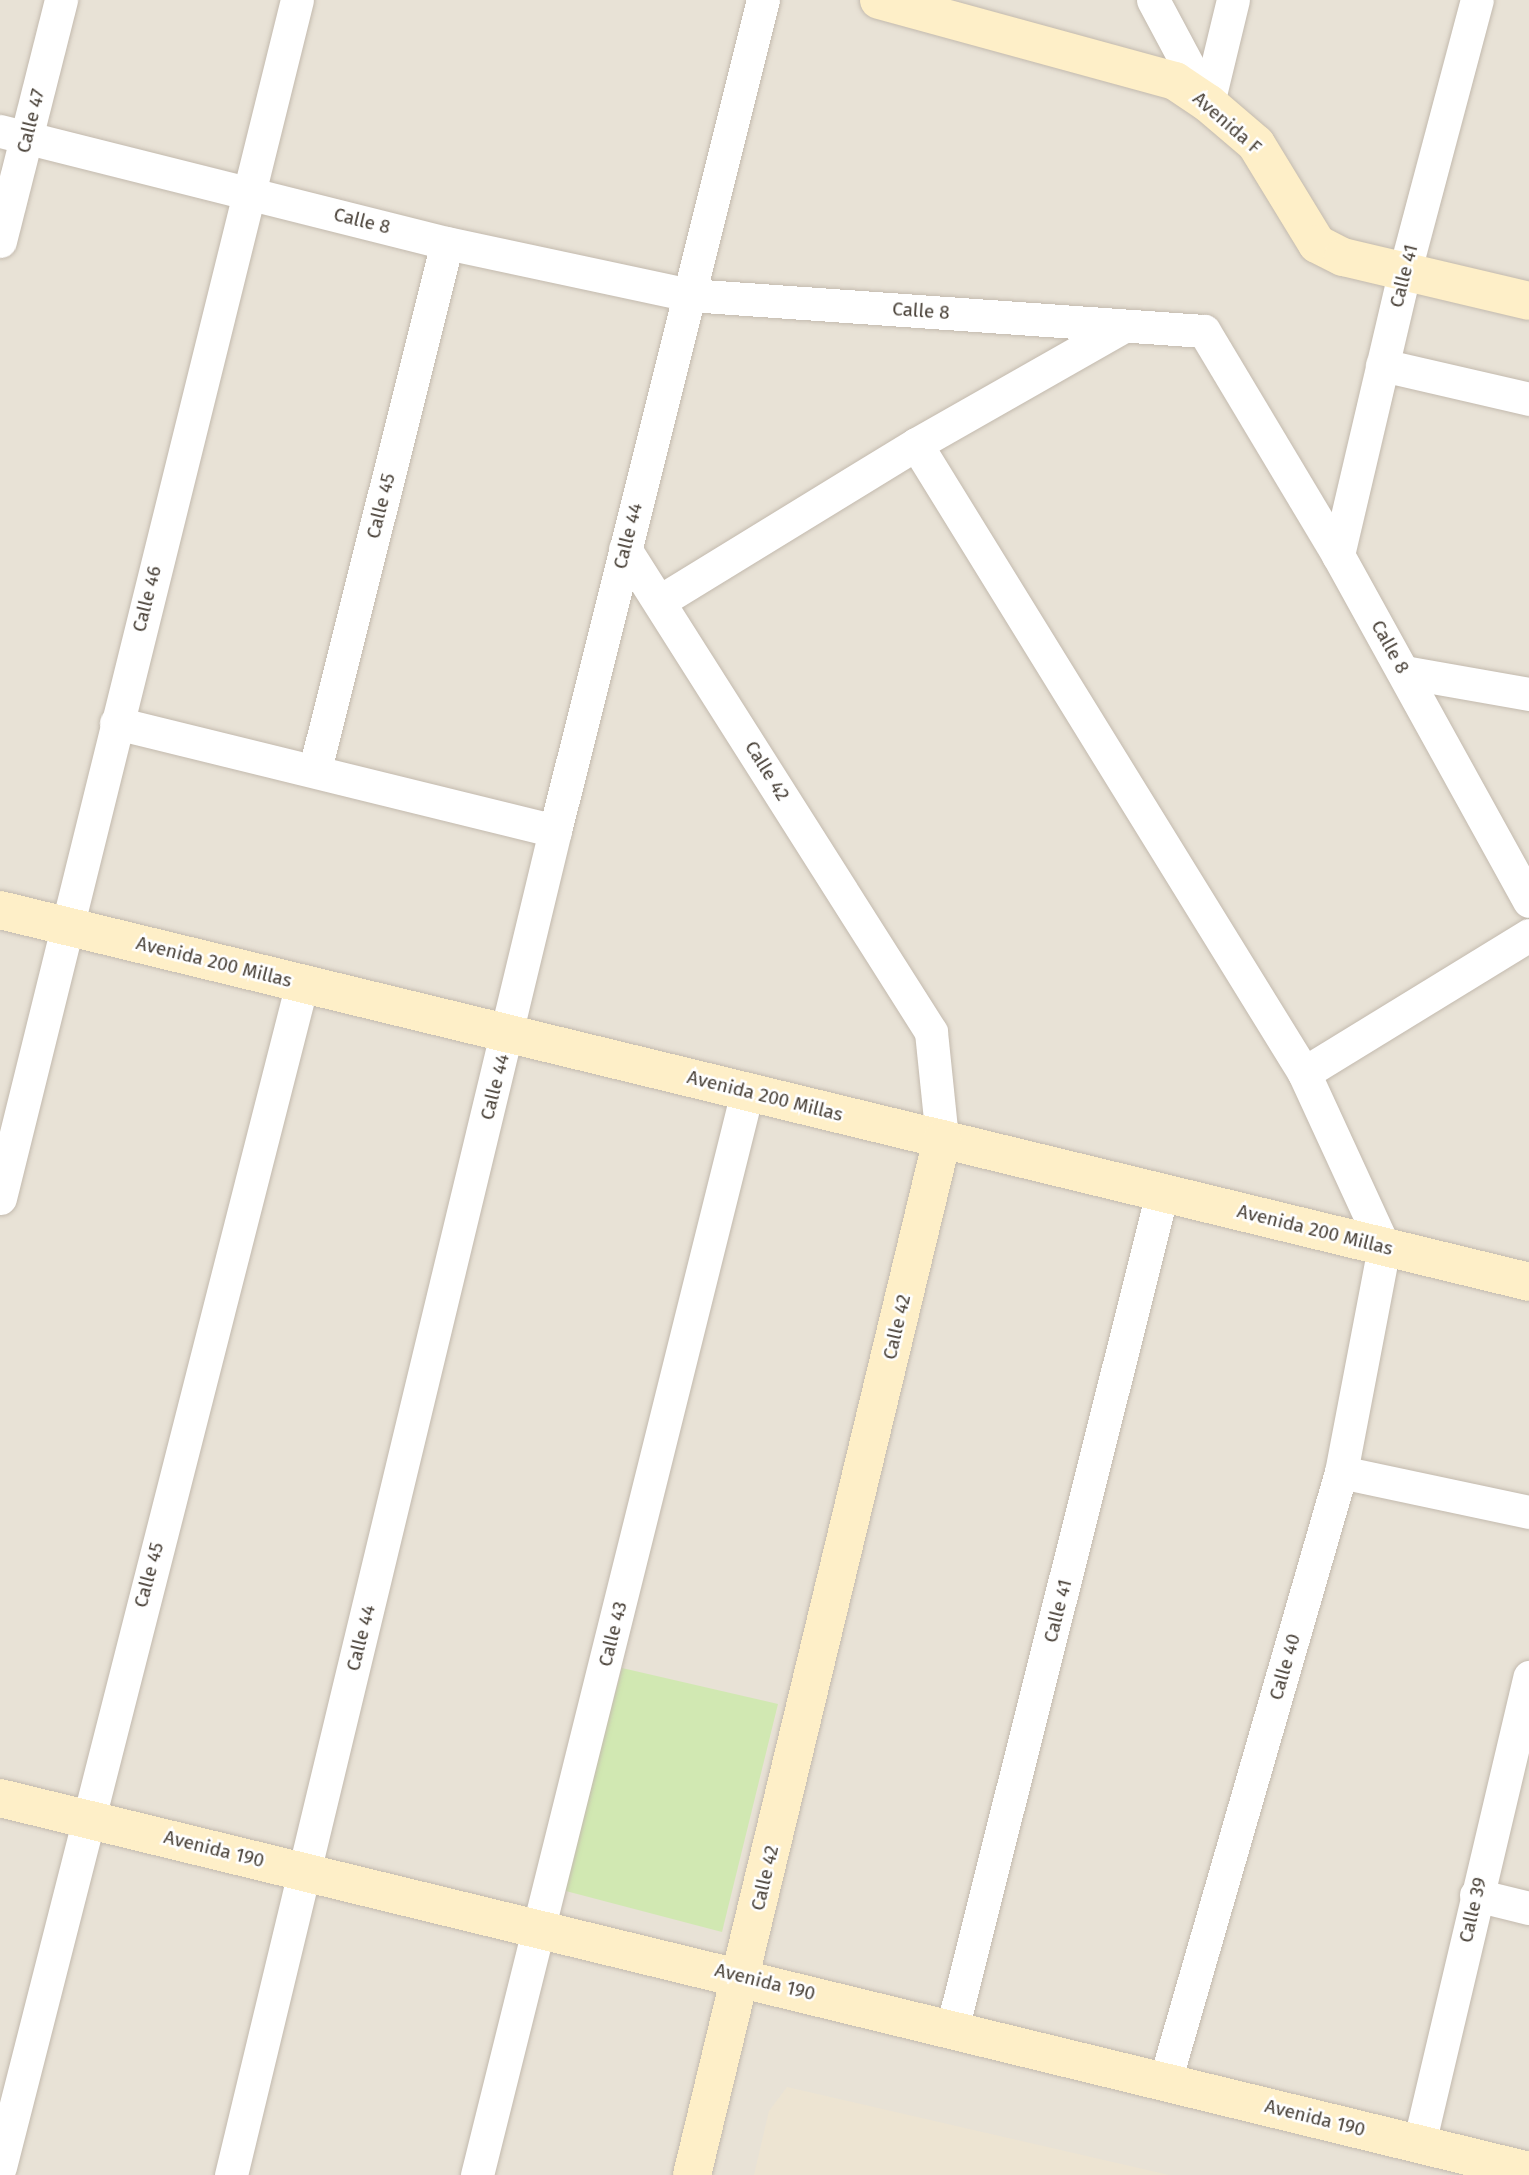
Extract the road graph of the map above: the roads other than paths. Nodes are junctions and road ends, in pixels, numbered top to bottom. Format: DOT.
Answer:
graph roads {
  1 [pos="61,0"];
  2 [pos="297,0"];
  3 [pos="763,0"];
  4 [pos="880,0"];
  5 [pos="1153,0"];
  6 [pos="1233,0"];
  7 [pos="1477,0"];
  8 [pos="1208,103"];
  9 [pos="14,134"];
  10 [pos="248,192"];
  11 [pos="0,241"];
  12 [pos="447,243"];
  13 [pos="1405,270"];
  14 [pos="689,295"];
  15 [pos="1529,301"];
  16 [pos="1124,326"];
  17 [pos="1382,365"];
  18 [pos="1529,399"];
  19 [pos="916,443"];
  20 [pos="625,549"];
  21 [pos="1338,555"];
  22 [pos="660,601"];
  23 [pos="1404,672"];
  24 [pos="1529,694"];
  25 [pos="116,723"];
  26 [pos="315,769"];
  27 [pos="555,831"];
  28 [pos="1529,901"];
  29 [pos="0,910"];
  30 [pos="67,926"];
  31 [pos="1529,935"];
  32 [pos="302,983"];
  33 [pos="508,1034"];
  34 [pos="1304,1073"];
  35 [pos="747,1092"];
  36 [pos="942,1139"];
  37 [pos="1162,1193"];
  38 [pos="0,1198"];
  39 [pos="1384,1247"];
  40 [pos="1529,1282"];
  41 [pos="1341,1472"];
  42 [pos="1529,1512"];
  43 [pos="1529,1678"];
  44 [pos="0,1798"];
  45 [pos="86,1819"];
  46 [pos="305,1871"];
  47 [pos="1476,1895"];
  48 [pos="1529,1908"];
  49 [pos="540,1928"];
  50 [pos="741,1976"];
  51 [pos="952,2029"];
  52 [pos="1165,2081"];
  53 [pos="1419,2144"];
  54 [pos="0,2168"];
  55 [pos="1529,2171"];
  56 [pos="231,2175"];
  57 [pos="477,2175"];
  58 [pos="692,2175"];
  1 -- 9 [label="street, Calle 47"];
  2 -- 10 [label="street, Calle 46"];
  3 -- 14 [label="street, Calle 44"];
  4 -- 8 [label="street, Avenida F"];
  5 -- 8 [label="street"];
  6 -- 8 [label="street"];
  7 -- 13 [label="street, Calle 41"];
  8 -- 13 [label="street, Avenida F"];
  9 -- 10 [label="street, Calle 8"];
  9 -- 11 [label="street, Calle 47"];
  10 -- 12 [label="street, Calle 8"];
  10 -- 25 [label="street, Calle 46"];
  12 -- 14 [label="street, Calle 8"];
  12 -- 26 [label="street, Calle 45"];
  13 -- 15 [label="street, Avenida F"];
  13 -- 17 [label="street, Calle 41"];
  14 -- 16 [label="street, Calle 8"];
  14 -- 20 [label="street, Calle 44"];
  16 -- 19 [label="street"];
  16 -- 21 [label="street, Calle 8"];
  17 -- 18 [label="street"];
  17 -- 21 [label="street, Calle 41"];
  19 -- 22 [label="street"];
  19 -- 34 [label="street"];
  20 -- 22 [label="street, Calle 42"];
  20 -- 27 [label="street, Calle 44"];
  21 -- 23 [label="street, Calle 8"];
  22 -- 36 [label="street, Calle 42"];
  23 -- 24 [label="street"];
  23 -- 28 [label="street, Calle 8"];
  25 -- 26 [label="street"];
  25 -- 30 [label="street, Calle 46"];
  26 -- 27 [label="street"];
  27 -- 33 [label="street, Calle 44"];
  29 -- 30 [label="street, Avenida 200 Millas"];
  30 -- 32 [label="street, Avenida 200 Millas"];
  30 -- 38 [label="street, Calle 46"];
  31 -- 34 [label="street"];
  32 -- 33 [label="street, Avenida 200 Millas"];
  32 -- 45 [label="street, Calle 45"];
  33 -- 35 [label="street, Avenida 200 Millas"];
  33 -- 46 [label="street, Calle 44"];
  34 -- 39 [label="street"];
  35 -- 36 [label="street, Avenida 200 Millas"];
  35 -- 49 [label="street, Calle 43"];
  36 -- 37 [label="street, Avenida 200 Millas"];
  36 -- 50 [label="street, Calle 42"];
  37 -- 39 [label="street, Avenida 200 Millas"];
  37 -- 51 [label="street, Calle 41"];
  39 -- 40 [label="street, Avenida 200 Millas"];
  39 -- 41 [label="street, Calle 40"];
  41 -- 42 [label="street"];
  41 -- 52 [label="street, Calle 40"];
  43 -- 47 [label="street, Calle 39"];
  44 -- 45 [label="street, Avenida 190"];
  45 -- 46 [label="street, Avenida 190"];
  45 -- 54 [label="street, Calle 45"];
  46 -- 49 [label="street, Avenida 190"];
  46 -- 56 [label="street, Calle 44"];
  47 -- 48 [label="street"];
  47 -- 53 [label="street, Calle 39"];
  49 -- 50 [label="street, Avenida 190"];
  49 -- 57 [label="street, Calle 43"];
  50 -- 51 [label="street, Avenida 190"];
  50 -- 58 [label="street, Calle 42"];
  51 -- 52 [label="street, Avenida 190"];
  52 -- 53 [label="street, Avenida 190"];
  53 -- 55 [label="street, Avenida 190"];
}
